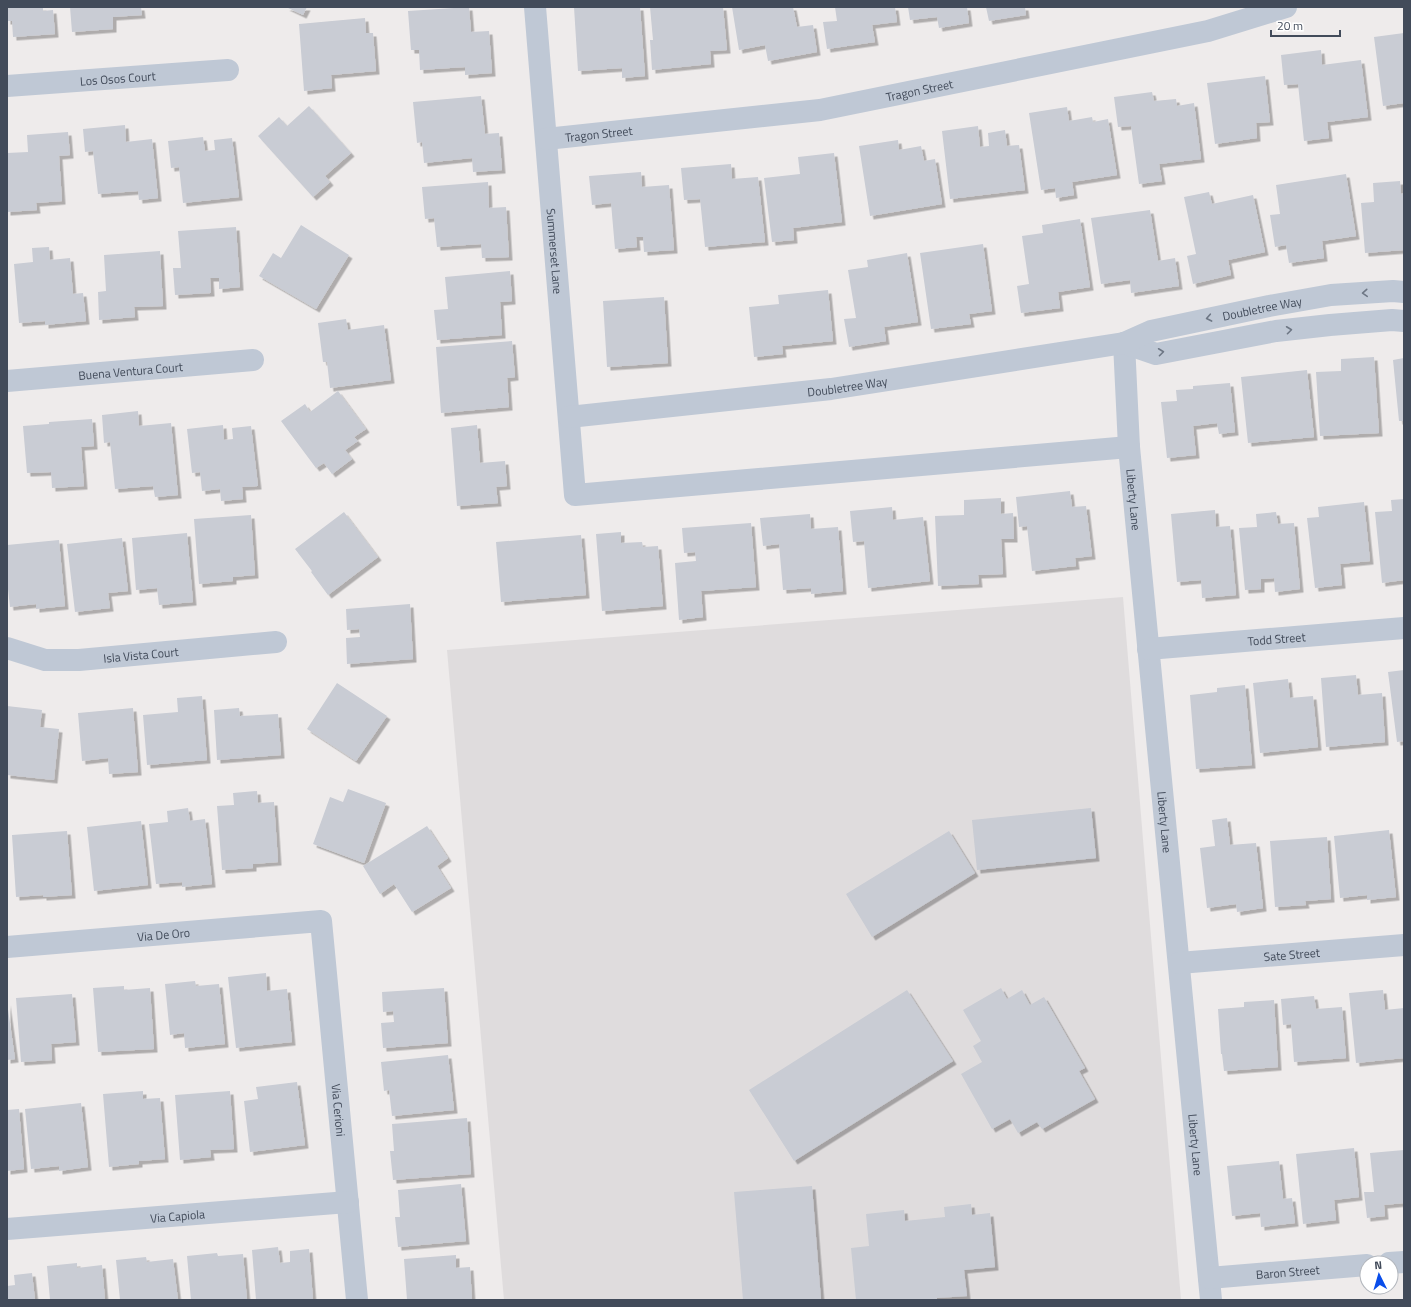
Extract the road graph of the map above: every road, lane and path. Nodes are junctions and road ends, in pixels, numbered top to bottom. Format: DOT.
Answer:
graph roads {
  1 [pos="535,7"];
  2 [pos="1286,7"];
  3 [pos="228,70"];
  4 [pos="7,86"];
  5 [pos="546,139"];
  6 [pos="1404,292"];
  7 [pos="1404,321"];
  8 [pos="1124,343"];
  9 [pos="253,360"];
  10 [pos="7,381"];
  11 [pos="569,417"];
  12 [pos="1129,447"];
  13 [pos="1404,628"];
  14 [pos="276,642"];
  15 [pos="7,648"];
  16 [pos="1148,649"];
  17 [pos="321,921"];
  18 [pos="1404,944"];
  19 [pos="7,947"];
  20 [pos="1179,963"];
  21 [pos="348,1202"];
  22 [pos="7,1229"];
  23 [pos="1359,1266"];
  24 [pos="1209,1278"];
  25 [pos="357,1300"];
  26 [pos="1211,1300"];
  1 -- 5 [label="street, Summerset Lane"];
  2 -- 5 [label="street, Tragon Street"];
  3 -- 4 [label="street, Los Osos Court"];
  5 -- 11 [label="street, Summerset Lane"];
  6 -- 8 [label="street, Doubletree Way, one-way"];
  8 -- 7 [label="street, Doubletree Way, one-way"];
  8 -- 11 [label="street, Doubletree Way"];
  8 -- 12 [label="street, Liberty Lane"];
  9 -- 10 [label="street, Buena Ventura Court"];
  11 -- 12 [label="street, Summerset Lane"];
  12 -- 16 [label="street, Liberty Lane"];
  13 -- 16 [label="street, Todd Street"];
  14 -- 15 [label="street, Isla Vista Court"];
  16 -- 20 [label="street, Liberty Lane"];
  17 -- 19 [label="street, Via De Oro"];
  17 -- 21 [label="street, Via Cerioni"];
  18 -- 20 [label="street, Sate Street"];
  20 -- 24 [label="street, Liberty Lane"];
  21 -- 22 [label="street, Via Capiola"];
  21 -- 25 [label="street, Via Cerioni"];
  23 -- 24 [label="street, Baron Street"];
  24 -- 26 [label="street, Liberty Lane"];
}
